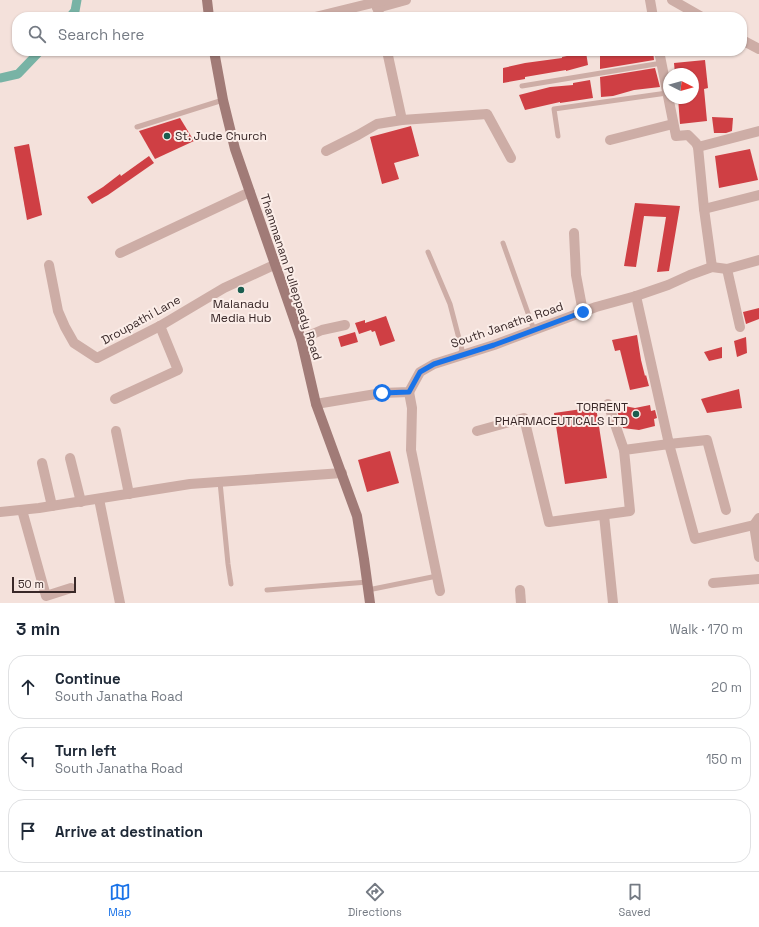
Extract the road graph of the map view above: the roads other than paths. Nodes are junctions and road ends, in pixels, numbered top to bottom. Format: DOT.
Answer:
graph roads {
  1 [pos="207,0"];
  2 [pos="406,0"];
  3 [pos="650,0"];
  4 [pos="679,2"];
  5 [pos="379,7"];
  6 [pos="208,12"];
  7 [pos="347,12"];
  8 [pos="362,12"];
  9 [pos="652,12"];
  10 [pos="694,12"];
  11 [pos="747,43"];
  12 [pos="759,49"];
  13 [pos="215,56"];
  14 [pos="388,56"];
  15 [pos="660,56"];
  16 [pos="662,63"];
  17 [pos="663,69"];
  18 [pos="522,86"];
  19 [pos="663,94"];
  20 [pos="223,100"];
  21 [pos="669,104"];
  22 [pos="402,120"];
  23 [pos="673,124"];
  24 [pos="137,127"];
  25 [pos="759,131"];
  26 [pos="558,136"];
  27 [pos="610,140"];
  28 [pos="698,147"];
  29 [pos="326,150"];
  30 [pos="511,158"];
  31 [pos="250,192"];
  32 [pos="759,195"];
  33 [pos="704,208"];
  34 [pos="574,233"];
  35 [pos="503,243"];
  36 [pos="428,252"];
  37 [pos="120,253"];
  38 [pos="759,260"];
  39 [pos="49,264"];
  40 [pos="274,265"];
  41 [pos="712,267"];
  42 [pos="727,270"];
  43 [pos="636,296"];
  44 [pos="583,312"];
  45 [pos="344,325"];
  46 [pos="160,326"];
  47 [pos="740,326"];
  48 [pos="534,330"];
  49 [pos="301,339"];
  50 [pos="459,356"];
  51 [pos="409,392"];
  52 [pos="115,399"];
  53 [pos="316,404"];
  54 [pos="608,404"];
  55 [pos="116,431"];
  56 [pos="477,431"];
  57 [pos="669,444"];
  58 [pos="624,450"];
  59 [pos="70,458"];
  60 [pos="42,463"];
  61 [pos="342,473"];
  62 [pos="220,482"];
  63 [pos="129,494"];
  64 [pos="99,499"];
  65 [pos="81,502"];
  66 [pos="52,506"];
  67 [pos="22,510"];
  68 [pos="726,510"];
  69 [pos="0,512"];
  70 [pos="604,515"];
  71 [pos="756,522"];
  72 [pos="759,557"];
  73 [pos="437,576"];
  74 [pos="759,579"];
  75 [pos="713,583"];
  76 [pos="231,584"];
  77 [pos="368,586"];
  78 [pos="71,588"];
  79 [pos="267,590"];
  80 [pos="520,590"];
  81 [pos="440,591"];
  82 [pos="120,603"];
  83 [pos="370,603"];
  84 [pos="521,603"];
  85 [pos="613,603"];
  1 -- 6 [label="main road"];
  2 -- 5 [label="street"];
  3 -- 9 [label="street"];
  4 -- 10 [label="street"];
  5 -- 7 [label="street"];
  5 -- 8 [label="street"];
  11 -- 12 [label="street"];
  13 -- 20 [label="main road, Thammanam Pulleppady Road"];
  14 -- 22 [label="street"];
  15 -- 16 [label="street"];
  16 -- 17 [label="street"];
  16 -- 18 [label="lane"];
  19 -- 26 [label="lane"];
  20 -- 24 [label="lane"];
  20 -- 31 [label="main road, Thammanam Pulleppady Road"];
  21 -- 23 [label="street"];
  22 -- 29 [label="street"];
  22 -- 30 [label="street"];
  23 -- 27 [label="street"];
  23 -- 28 [label="street"];
  25 -- 28 [label="street"];
  28 -- 33 [label="street"];
  31 -- 37 [label="street"];
  31 -- 40 [label="main road, Thammanam Pulleppady Road"];
  32 -- 33 [label="street"];
  33 -- 41 [label="street"];
  34 -- 44 [label="street"];
  35 -- 48 [label="lane"];
  36 -- 50 [label="lane"];
  38 -- 42 [label="street"];
  39 -- 46 [label="street, Droupathi Lane"];
  40 -- 46 [label="street, Droupathi Lane"];
  40 -- 49 [label="main road, Thammanam Pulleppady Road"];
  41 -- 42 [label="street"];
  41 -- 43 [label="street, South Janatha Road"];
  42 -- 47 [label="street"];
  43 -- 44 [label="street, South Janatha Road"];
  43 -- 57 [label="street"];
  44 -- 48 [label="street, South Janatha Road"];
  45 -- 49 [label="street"];
  46 -- 52 [label="street"];
  48 -- 50 [label="street, South Janatha Road"];
  49 -- 53 [label="main road, Thammanam Pulleppady Road"];
  50 -- 51 [label="street, South Janatha Road"];
  51 -- 53 [label="street"];
  51 -- 73 [label="street"];
  53 -- 61 [label="main road, Thammanam Pulleppady Road"];
  54 -- 58 [label="street"];
  55 -- 63 [label="street"];
  56 -- 70 [label="street"];
  57 -- 58 [label="street"];
  57 -- 68 [label="street"];
  57 -- 71 [label="street"];
  58 -- 70 [label="street"];
  59 -- 65 [label="street"];
  60 -- 66 [label="street"];
  61 -- 62 [label="street"];
  61 -- 77 [label="main road, Thammanam Pulleppady Road"];
  62 -- 63 [label="street"];
  62 -- 76 [label="lane"];
  63 -- 64 [label="street"];
  64 -- 65 [label="street"];
  64 -- 82 [label="street"];
  65 -- 66 [label="street"];
  66 -- 67 [label="street"];
  67 -- 69 [label="street"];
  67 -- 78 [label="street"];
  70 -- 85 [label="street"];
  71 -- 72 [label="street"];
  73 -- 77 [label="lane"];
  73 -- 81 [label="street"];
  74 -- 75 [label="street"];
  77 -- 79 [label="lane"];
  77 -- 83 [label="main road, Thammanam Pulleppady Road"];
  80 -- 84 [label="street"];
}
